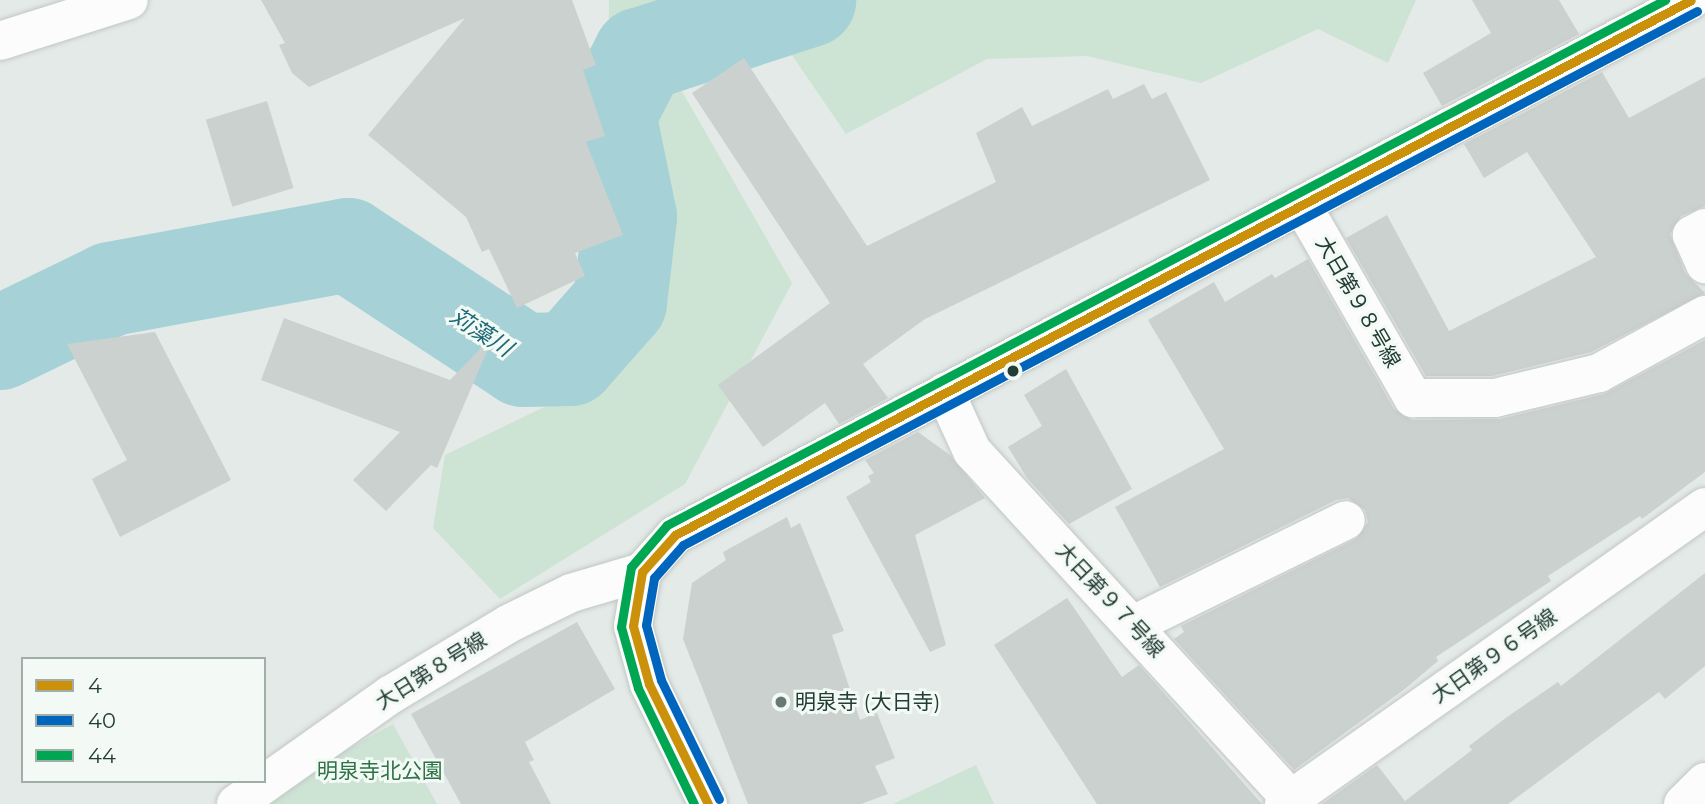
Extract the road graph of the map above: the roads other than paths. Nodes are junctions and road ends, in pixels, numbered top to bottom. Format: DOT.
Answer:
graph roads {
  1 [pos="129,0"];
  2 [pos="1691,0"];
  3 [pos="0,41"];
  4 [pos="1302,205"];
  5 [pos="1705,228"];
  6 [pos="1705,264"];
  7 [pos="1705,315"];
  8 [pos="944,392"];
  9 [pos="1705,508"];
  10 [pos="1346,520"];
  11 [pos="642,572"];
  12 [pos="1133,625"];
  13 [pos="1705,782"];
  14 [pos="266,783"];
  15 [pos="266,783"];
  16 [pos="1287,801"];
  17 [pos="236,804"];
  18 [pos="708,804"];
  19 [pos="1683,804"];
  1 -- 3 [label="street"];
  2 -- 4 [label="street"];
  4 -- 7 [label="street, 大日第９８号線"];
  4 -- 8 [label="street"];
  5 -- 6 [label="street"];
  8 -- 11 [label="street"];
  8 -- 12 [label="street, 大日第９７号線"];
  9 -- 16 [label="street, 大日第９６号線"];
  10 -- 12 [label="street"];
  11 -- 15 [label="street, 大日第８号線"];
  11 -- 18 [label="street"];
  12 -- 16 [label="street, 大日第９７号線"];
  13 -- 19 [label="street"];
  14 -- 17 [label="street, 大日第８号線"];
}
